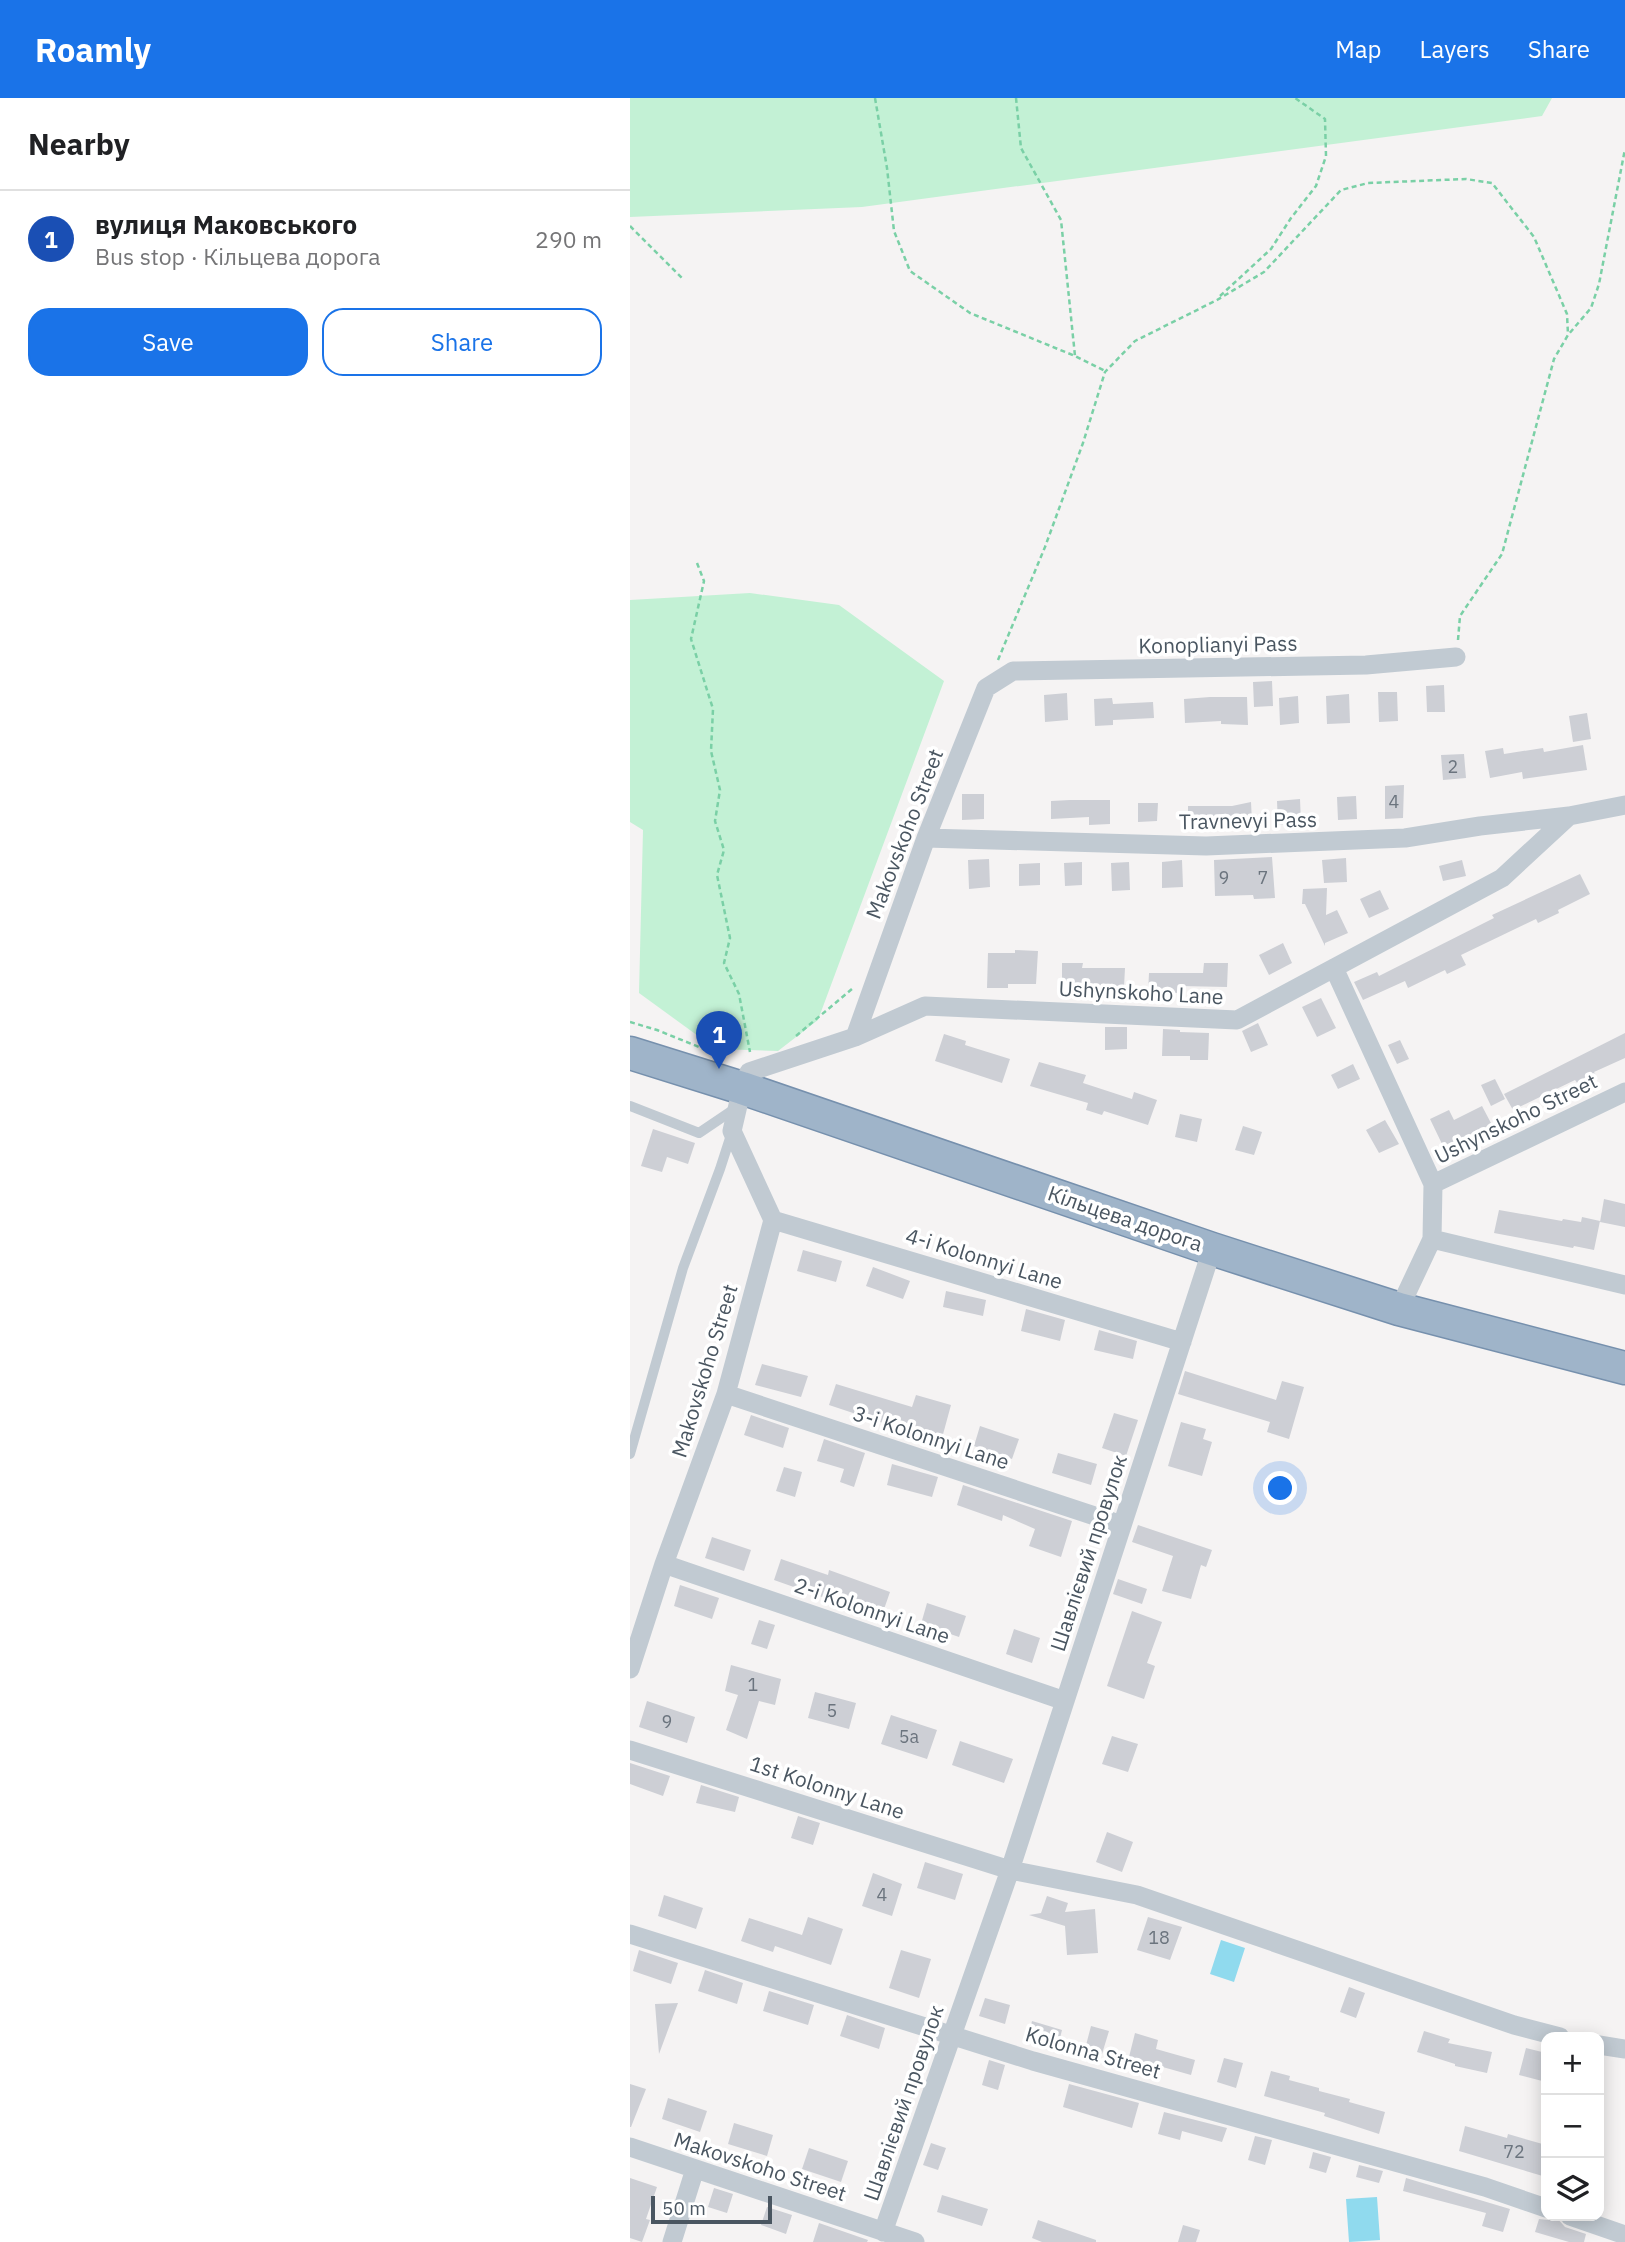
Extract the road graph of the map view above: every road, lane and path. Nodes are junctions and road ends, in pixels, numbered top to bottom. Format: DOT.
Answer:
graph roads {
  1 [pos="875,98"];
  2 [pos="1016,98"];
  3 [pos="1295,98"];
  4 [pos="1625,149"];
  5 [pos="630,226"];
  6 [pos="682,278"];
  7 [pos="1217,300"];
  8 [pos="1568,335"];
  9 [pos="1076,356"];
  10 [pos="1104,372"];
  11 [pos="697,563"];
  12 [pos="1456,657"];
  13 [pos="986,688"];
  14 [pos="1625,805"];
  15 [pos="1569,816"];
  16 [pos="926,838"];
  17 [pos="881,964"];
  18 [pos="1334,968"];
  19 [pos="630,1022"];
  20 [pos="855,1037"];
  21 [pos="630,1053"];
  22 [pos="718,1056"];
  23 [pos="778,1063"];
  24 [pos="743,1089"];
  25 [pos="1625,1092"];
  26 [pos="630,1106"];
  27 [pos="732,1131"];
  28 [pos="1433,1184"];
  29 [pos="773,1220"];
  30 [pos="1432,1239"];
  31 [pos="1212,1249"];
  32 [pos="1625,1284"];
  33 [pos="1399,1309"];
  34 [pos="1182,1342"];
  35 [pos="1625,1368"];
  36 [pos="726,1394"];
  37 [pos="630,1454"];
  38 [pos="1122,1525"];
  39 [pos="664,1564"];
  40 [pos="630,1669"];
  41 [pos="1065,1701"];
  42 [pos="630,1750"];
  43 [pos="1010,1870"];
  44 [pos="630,1934"];
  45 [pos="1541,2032"];
  46 [pos="952,2035"];
  47 [pos="1604,2046"];
  48 [pos="1625,2049"];
  49 [pos="630,2147"];
  50 [pos="695,2169"];
  51 [pos="1541,2206"];
  52 [pos="1584,2221"];
  53 [pos="883,2232"];
  54 [pos="1625,2235"];
  55 [pos="672,2242"];
  56 [pos="915,2242"];
  1 -- 9 [label="path"];
  2 -- 9 [label="path"];
  3 -- 7 [label="path"];
  4 -- 8 [label="path"];
  5 -- 6 [label="path"];
  7 -- 8 [label="path"];
  7 -- 10 [label="path"];
  8 -- 12 [label="path"];
  9 -- 10 [label="path"];
  10 -- 13 [label="path"];
  11 -- 24 [label="path"];
  12 -- 13 [label="street, Konoplianyi Pass"];
  13 -- 16 [label="street, Makovskoho Street"];
  14 -- 15 [label="street"];
  15 -- 16 [label="street, Travnevyi Pass"];
  15 -- 18 [label="street, Ushynskoho Lane"];
  16 -- 17 [label="street, Makovskoho Street"];
  17 -- 20 [label="street, Makovskoho Street"];
  17 -- 23 [label="path"];
  18 -- 20 [label="street, Ushynskoho Lane"];
  18 -- 28 [label="street"];
  19 -- 22 [label="path"];
  20 -- 23 [label="street, Ushynskoho Lane"];
  21 -- 24 [label="highway, Кільцева дорога"];
  23 -- 24 [label="street, Ushynskoho Lane"];
  24 -- 26 [label="lane"];
  24 -- 27 [label="street"];
  24 -- 31 [label="highway, Кільцева дорога"];
  25 -- 28 [label="street, Ushynskoho Street"];
  27 -- 29 [label="street"];
  27 -- 37 [label="lane"];
  28 -- 30 [label="street, Ushynskoho Street"];
  29 -- 34 [label="street, 4-i Kolonnyi Lane"];
  29 -- 36 [label="street, Makovskoho Street"];
  30 -- 32 [label="street"];
  30 -- 33 [label="street, Ushynskoho Street"];
  31 -- 33 [label="highway, Кільцева дорога"];
  31 -- 34 [label="street, Шавлієвий провулок"];
  33 -- 35 [label="highway, Кільцева дорога"];
  34 -- 38 [label="street, Шавлієвий провулок"];
  36 -- 38 [label="street, 3-i Kolonnyi Lane"];
  36 -- 39 [label="street, Makovskoho Street"];
  38 -- 41 [label="street, Шавлієвий провулок"];
  39 -- 40 [label="street, Makovskoho Street"];
  39 -- 41 [label="street, 2-i Kolonnyi Lane"];
  41 -- 43 [label="street, Шавлієвий провулок"];
  42 -- 43 [label="street, 1st Kolonny Lane"];
  43 -- 45 [label="street"];
  43 -- 46 [label="street, Шавлієвий провулок"];
  44 -- 46 [label="street, Kolonna Street"];
  46 -- 51 [label="street, Kolonna Street"];
  46 -- 53 [label="street, Шавлієвий провулок"];
  47 -- 48 [label="street"];
  49 -- 50 [label="street, Makovskoho Street"];
  50 -- 53 [label="street, Makovskoho Street"];
  50 -- 55 [label="street"];
  52 -- 54 [label="street"];
  53 -- 56 [label="street, Makovskoho Street"];
}
